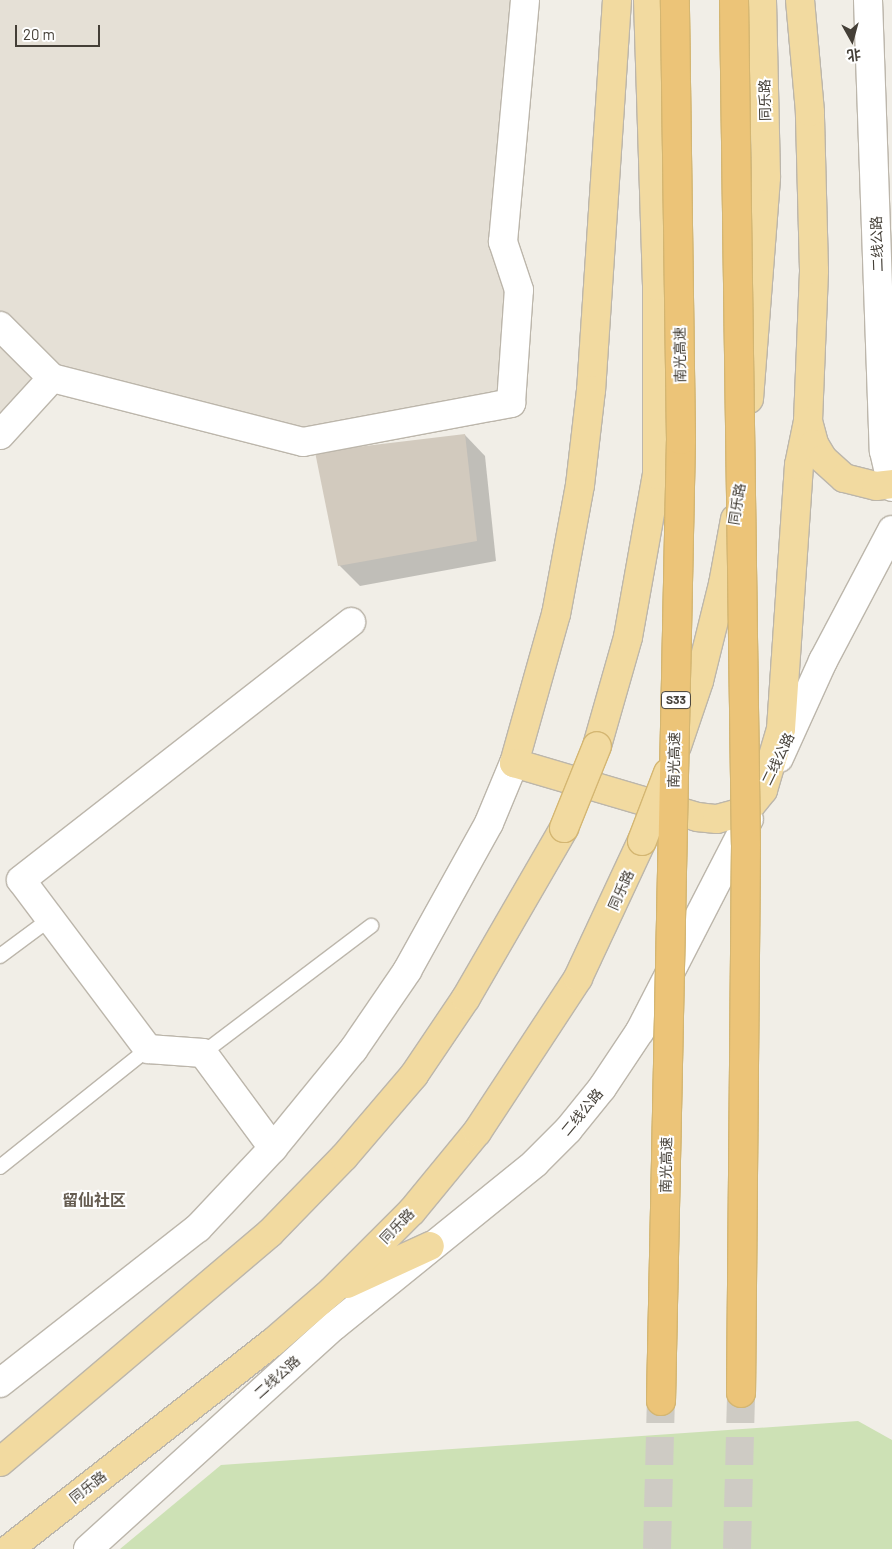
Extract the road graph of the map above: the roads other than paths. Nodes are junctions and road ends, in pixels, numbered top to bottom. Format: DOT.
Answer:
graph roads {
  1 [pos="525,0"];
  2 [pos="617,0"];
  3 [pos="648,0"];
  4 [pos="675,0"];
  5 [pos="734,0"];
  6 [pos="762,0"];
  7 [pos="800,0"];
  8 [pos="868,0"];
  9 [pos="0,326"];
  10 [pos="52,378"];
  11 [pos="808,421"];
  12 [pos="0,435"];
  13 [pos="891,485"];
  14 [pos="892,530"];
  15 [pos="351,622"];
  16 [pos="514,763"];
  17 [pos="763,790"];
  18 [pos="50,919"];
  19 [pos="371,926"];
  20 [pos="0,956"];
  21 [pos="148,1049"];
  22 [pos="203,1053"];
  23 [pos="273,1148"];
  24 [pos="0,1167"];
  25 [pos="430,1246"];
  26 [pos="332,1291"];
  27 [pos="0,1383"];
  28 [pos="741,1393"];
  29 [pos="661,1401"];
  30 [pos="0,1462"];
  31 [pos="9,1549"];
  32 [pos="88,1549"];
  1 -- 10 [label="street"];
  2 -- 16 [label="main road"];
  3 -- 30 [label="main road, bridge"];
  4 -- 29 [label="highway, 南光高速 / S33, bridge"];
  5 -- 28 [label="highway, bridge"];
  6 -- 26 [label="main road, 同乐路, bridge"];
  7 -- 11 [label="main road"];
  8 -- 13 [label="street, 二线公路"];
  9 -- 10 [label="street"];
  10 -- 12 [label="street"];
  11 -- 13 [label="main road"];
  11 -- 17 [label="main road"];
  14 -- 17 [label="street, 二线公路"];
  15 -- 18 [label="street"];
  16 -- 17 [label="main road"];
  16 -- 23 [label="street"];
  17 -- 25 [label="street, 二线公路"];
  18 -- 20 [label="lane"];
  18 -- 21 [label="street"];
  19 -- 22 [label="lane"];
  21 -- 22 [label="street"];
  21 -- 24 [label="lane"];
  22 -- 23 [label="street"];
  23 -- 27 [label="street"];
  25 -- 26 [label="main road"];
  25 -- 32 [label="street, 二线公路"];
  26 -- 31 [label="main road, 同乐路"];
}
